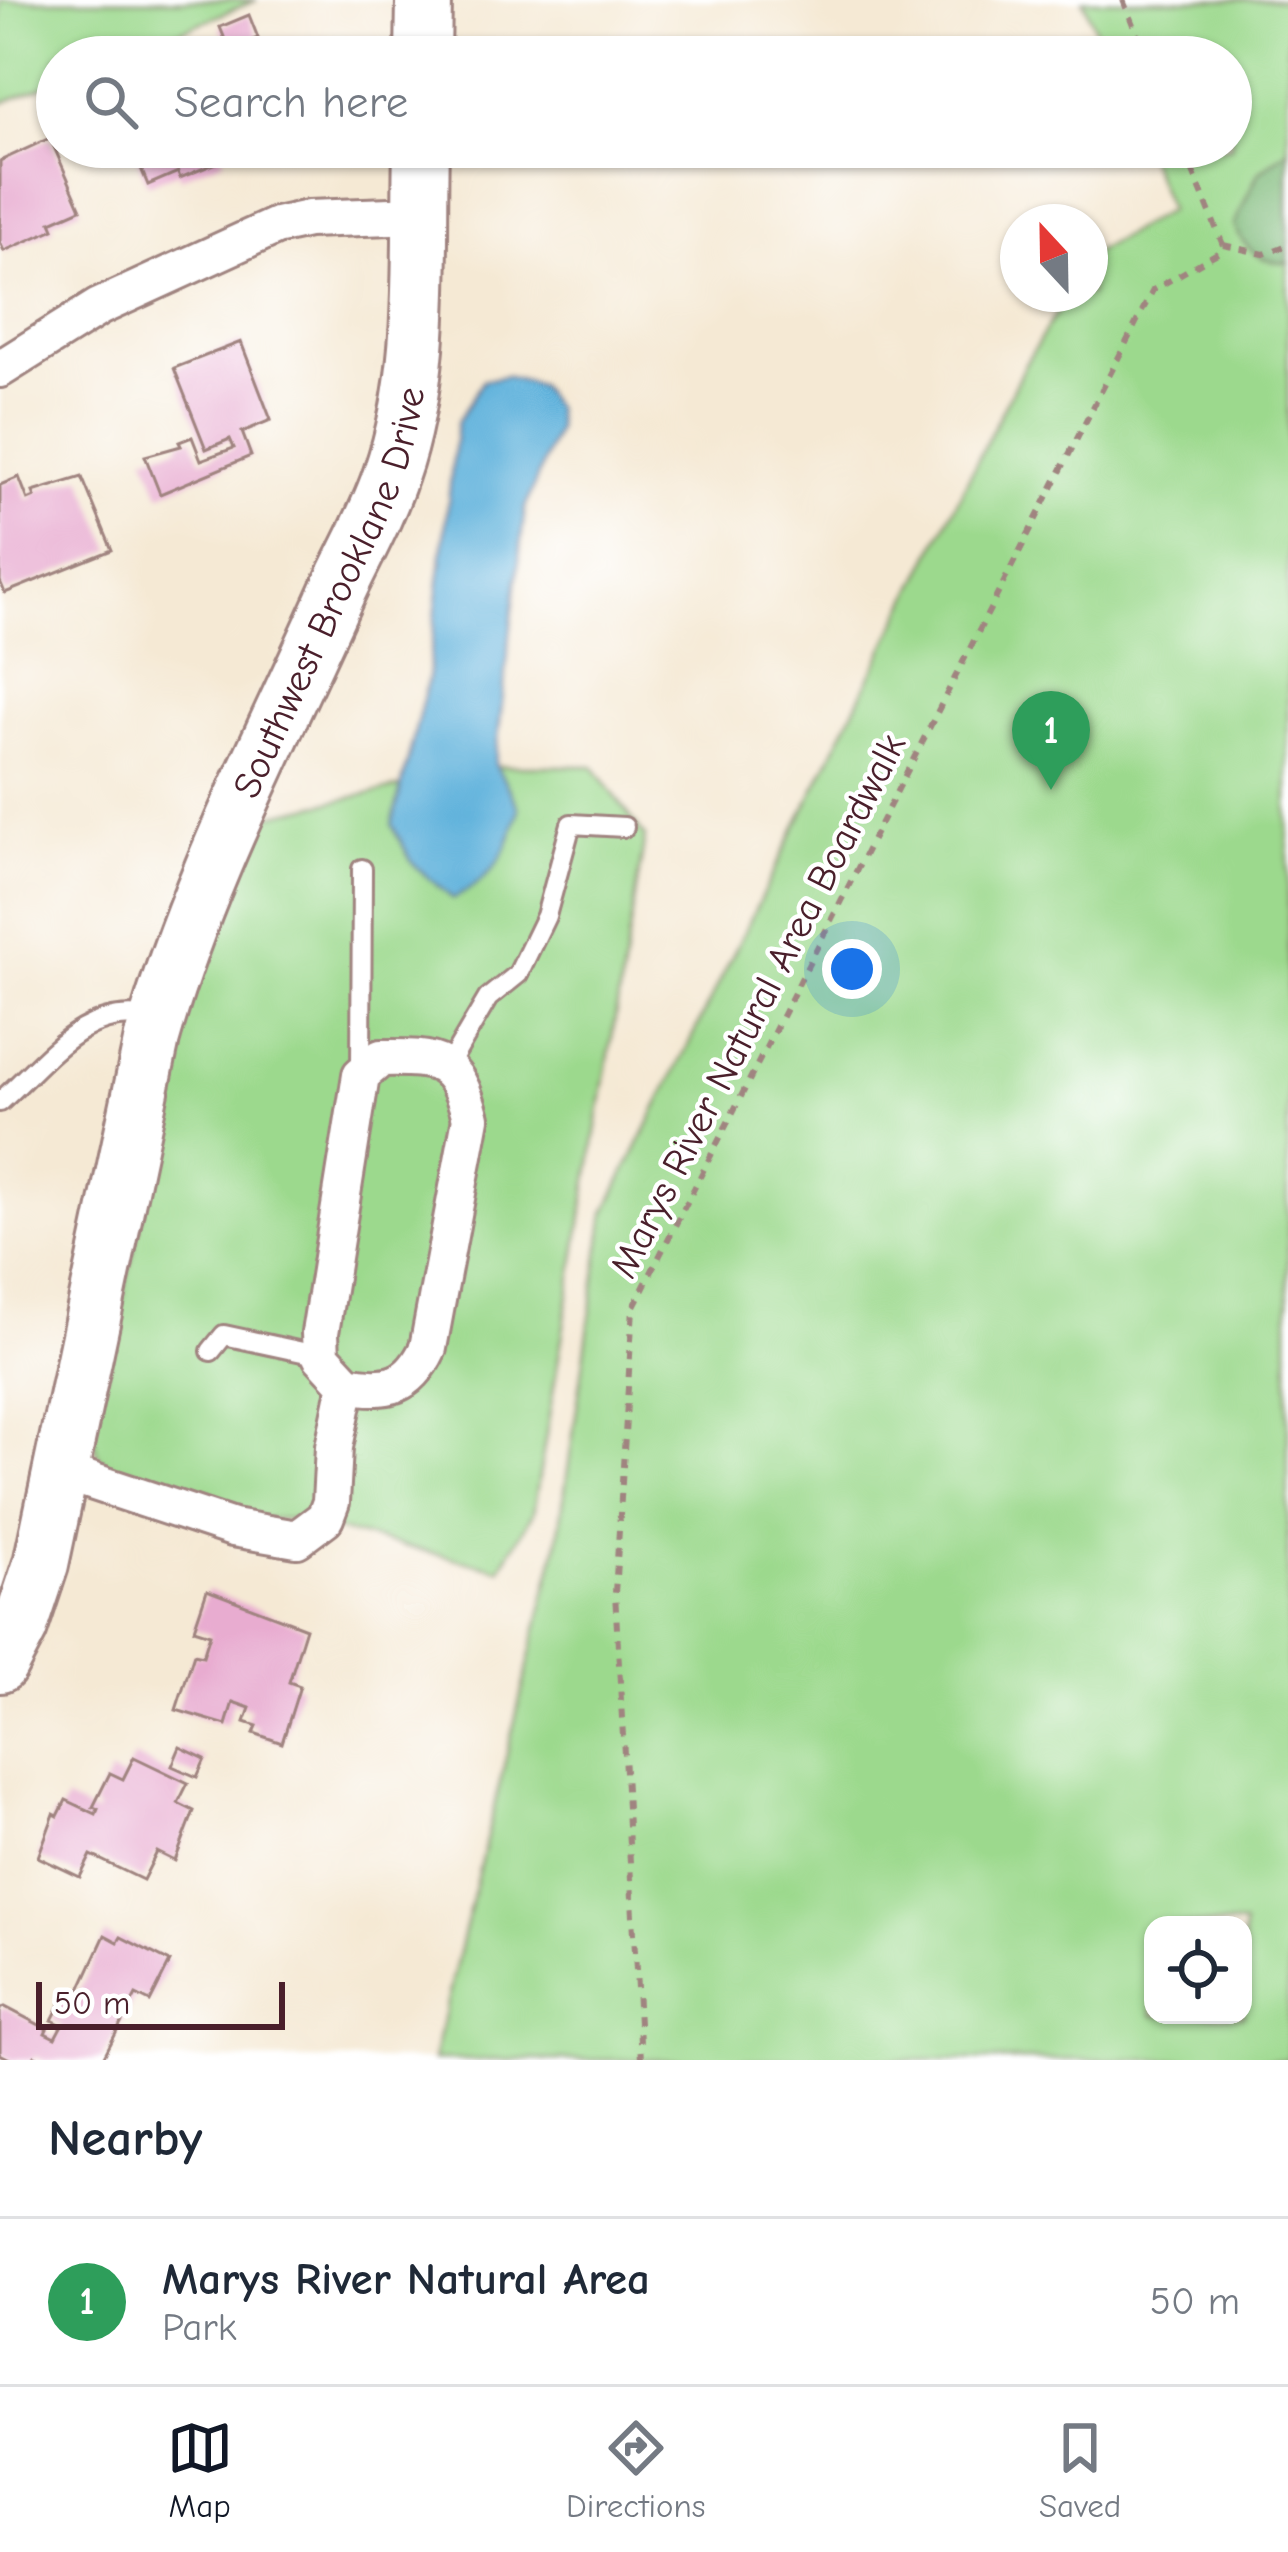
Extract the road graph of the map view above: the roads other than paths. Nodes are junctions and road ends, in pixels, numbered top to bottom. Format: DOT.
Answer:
graph roads {
  1 [pos="424,0"];
  2 [pos="423,36"];
  3 [pos="420,168"];
  4 [pos="419,215"];
  5 [pos="0,369"];
  6 [pos="624,827"];
  7 [pos="362,869"];
  8 [pos="158,1020"];
  9 [pos="447,1068"];
  10 [pos="362,1075"];
  11 [pos="0,1102"];
  12 [pos="211,1351"];
  13 [pos="321,1356"];
  14 [pos="347,1384"];
  15 [pos="61,1471"];
  16 [pos="0,1665"];
  1 -- 2 [label="street"];
  3 -- 4 [label="street, Southwest Brooklane Drive"];
  4 -- 5 [label="street"];
  4 -- 8 [label="street, Southwest Brooklane Drive"];
  6 -- 9 [label="lane"];
  7 -- 10 [label="lane"];
  8 -- 11 [label="lane"];
  8 -- 15 [label="street, Southwest Brooklane Drive"];
  9 -- 10 [label="street"];
  9 -- 14 [label="street"];
  10 -- 13 [label="street"];
  12 -- 13 [label="lane"];
  13 -- 14 [label="street"];
  14 -- 15 [label="street"];
  15 -- 16 [label="street, Southwest Brooklane Drive"];
}
